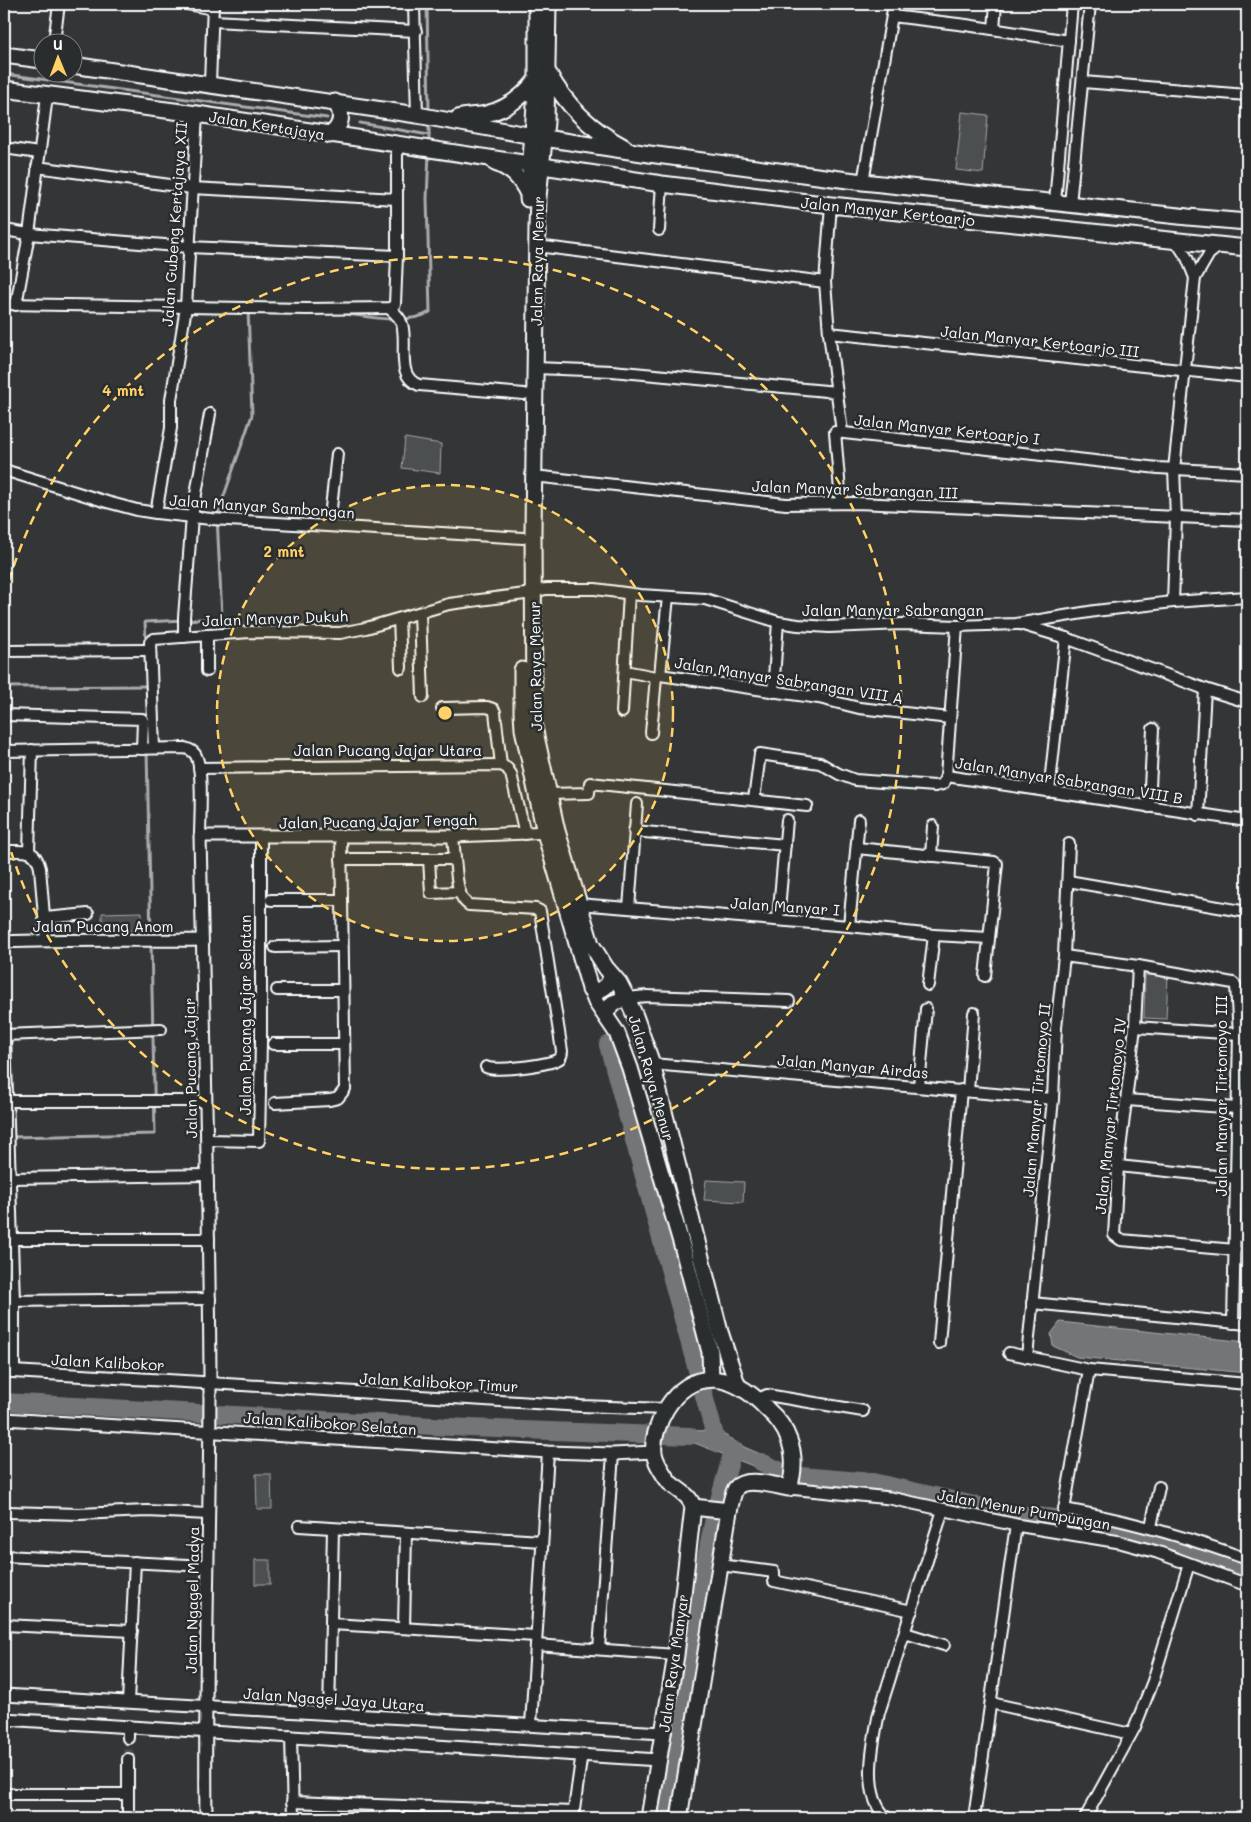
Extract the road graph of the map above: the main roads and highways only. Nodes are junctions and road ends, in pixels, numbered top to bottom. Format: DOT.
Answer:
graph roads {
  1 [pos="537,4"];
  2 [pos="548,4"];
  3 [pos="4,55"];
  4 [pos="32,59"];
  5 [pos="82,65"];
  6 [pos="542,76"];
  7 [pos="4,89"];
  8 [pos="335,102"];
  9 [pos="447,119"];
  10 [pos="330,135"];
  11 [pos="538,137"];
  12 [pos="633,152"];
  13 [pos="480,157"];
  14 [pos="535,165"];
  15 [pos="528,196"];
  16 [pos="1188,217"];
  17 [pos="1210,219"];
  18 [pos="1247,222"];
  19 [pos="1182,242"];
  20 [pos="1214,245"];
  21 [pos="1247,248"];
  22 [pos="529,414"];
  23 [pos="529,592"];
  24 [pos="551,832"];
  25 [pos="611,974"];
  26 [pos="590,990"];
  27 [pos="627,998"];
  28 [pos="605,1014"];
  29 [pos="672,1148"];
  30 [pos="654,1154"];
  31 [pos="677,1164"];
  32 [pos="659,1170"];
  33 [pos="703,1381"];
  34 [pos="737,1384"];
  35 [pos="693,1508"];
  36 [pos="729,1511"];
  37 [pos="649,1818"];
  38 [pos="679,1818"];
  1 -- 6 [label="main road, Jalan Raya Menur"];
  2 -- 6 [label="main road, Jalan Raya Menur"];
  3 -- 4 [label="main road"];
  5 -- 8 [label="main road"];
  6 -- 9 [label="main road"];
  6 -- 11 [label="main road, Jalan Raya Menur"];
  6 -- 12 [label="main road"];
  7 -- 10 [label="main road, Jalan Kertajaya"];
  8 -- 9 [label="main road"];
  8 -- 10 [label="main road"];
  9 -- 11 [label="main road"];
  10 -- 13 [label="main road, Jalan Kertajaya"];
  11 -- 12 [label="main road, Jalan Manyar Kertoarjo"];
  11 -- 14 [label="main road, Jalan Raya Menur"];
  12 -- 16 [label="main road, Jalan Manyar Kertoarjo"];
  13 -- 14 [label="main road, Jalan Kertajaya"];
  13 -- 15 [label="main road"];
  14 -- 15 [label="main road, Jalan Raya Menur"];
  14 -- 19 [label="main road, Jalan Manyar Kertoarjo"];
  14 -- 22 [label="main road, Jalan Raya Menur"];
  15 -- 22 [label="main road, Jalan Raya Menur"];
  16 -- 17 [label="main road, Jalan Manyar Kertoarjo"];
  16 -- 19 [label="main road"];
  17 -- 18 [label="main road, Jalan Manyar Kertoarjo"];
  17 -- 20 [label="main road"];
  19 -- 20 [label="main road, Jalan Manyar Kertoarjo"];
  20 -- 21 [label="main road, Jalan Manyar Kertoarjo"];
  22 -- 23 [label="main road, Jalan Raya Menur"];
  22 -- 23 [label="main road, Jalan Raya Menur"];
  23 -- 24 [label="main road, Jalan Raya Menur"];
  23 -- 24 [label="main road, Jalan Raya Menur"];
  24 -- 25 [label="main road, Jalan Raya Menur"];
  24 -- 26 [label="main road, Jalan Raya Menur"];
  25 -- 26 [label="main road"];
  25 -- 27 [label="main road, Jalan Raya Menur"];
  26 -- 28 [label="main road, Jalan Raya Menur"];
  27 -- 28 [label="main road"];
  27 -- 29 [label="main road, Jalan Raya Menur"];
  28 -- 30 [label="main road, Jalan Raya Menur"];
  29 -- 30 [label="main road"];
  29 -- 31 [label="main road, Jalan Raya Menur"];
  30 -- 32 [label="main road, Jalan Raya Menur"];
  31 -- 32 [label="main road"];
  31 -- 34 [label="main road, Jalan Raya Menur"];
  32 -- 33 [label="main road, Jalan Raya Menur"];
  33 -- 34 [label="main road"];
  33 -- 35 [label="main road"];
  34 -- 36 [label="main road"];
  35 -- 36 [label="main road"];
  35 -- 37 [label="main road, Jalan Raya Manyar"];
  36 -- 38 [label="main road, Jalan Raya Manyar"];
}
